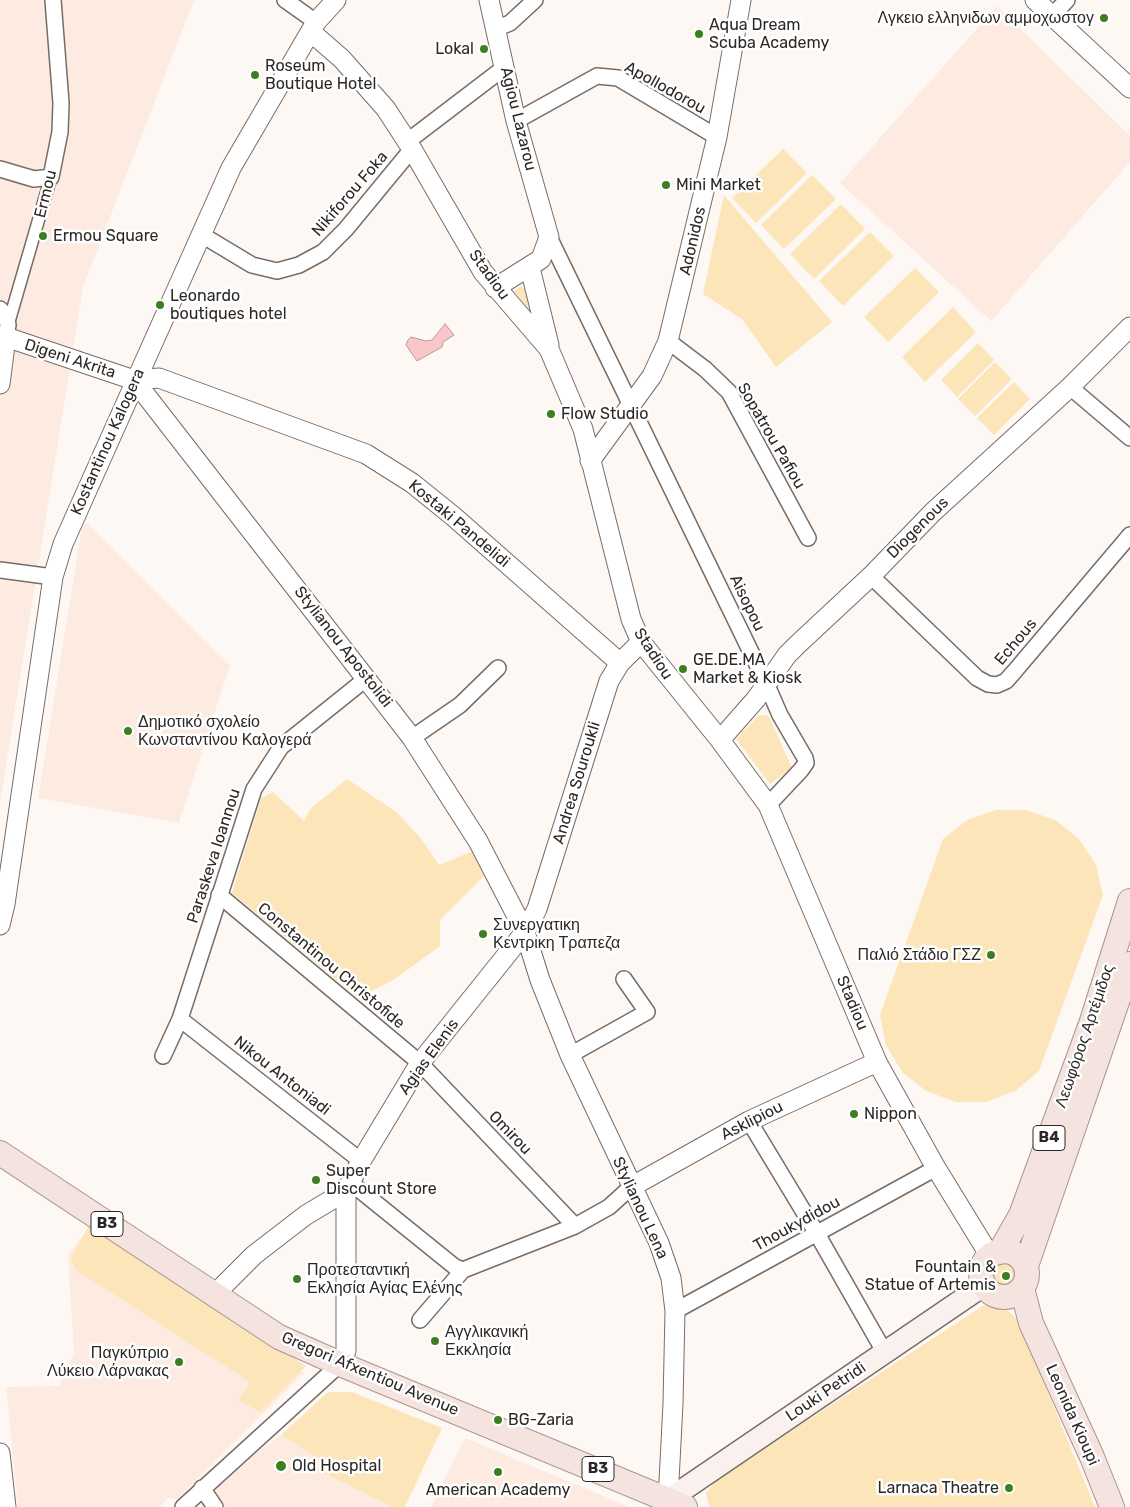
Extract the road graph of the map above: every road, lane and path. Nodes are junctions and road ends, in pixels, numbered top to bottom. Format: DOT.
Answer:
graph roads {
  1 [pos="53,0"];
  2 [pos="285,0"];
  3 [pos="336,0"];
  4 [pos="489,0"];
  5 [pos="534,0"];
  6 [pos="741,0"];
  7 [pos="1035,0"];
  8 [pos="1067,0"];
  9 [pos="1052,16"];
  10 [pos="314,27"];
  11 [pos="495,29"];
  12 [pos="505,67"];
  13 [pos="1130,88"];
  14 [pos="516,121"];
  15 [pos="717,137"];
  16 [pos="410,145"];
  17 [pos="0,169"];
  18 [pos="51,177"];
  19 [pos="202,235"];
  20 [pos="549,237"];
  21 [pos="530,268"];
  22 [pos="495,288"];
  23 [pos="0,309"];
  24 [pos="1130,327"];
  25 [pos="7,331"];
  26 [pos="668,341"];
  27 [pos="549,349"];
  28 [pos="134,380"];
  29 [pos="0,384"];
  30 [pos="1070,387"];
  31 [pos="631,408"];
  32 [pos="1130,438"];
  33 [pos="590,461"];
  34 [pos="1130,535"];
  35 [pos="808,538"];
  36 [pos="0,570"];
  37 [pos="871,576"];
  38 [pos="53,577"];
  39 [pos="641,642"];
  40 [pos="620,662"];
  41 [pos="498,668"];
  42 [pos="367,678"];
  43 [pos="766,683"];
  44 [pos="412,738"];
  45 [pos="720,740"];
  46 [pos="768,805"];
  47 [pos="219,895"];
  48 [pos="1130,901"];
  49 [pos="0,925"];
  50 [pos="525,932"];
  51 [pos="1124,942"];
  52 [pos="1130,964"];
  53 [pos="624,979"];
  54 [pos="180,1019"];
  55 [pos="163,1056"];
  56 [pos="570,1056"];
  57 [pos="877,1062"];
  58 [pos="420,1064"];
  59 [pos="749,1121"];
  60 [pos="3,1158"];
  61 [pos="361,1161"];
  62 [pos="936,1168"];
  63 [pos="348,1187"];
  64 [pos="631,1187"];
  65 [pos="574,1226"];
  66 [pos="816,1232"];
  67 [pos="995,1254"];
  68 [pos="463,1270"];
  69 [pos="1019,1284"];
  70 [pos="984,1285"];
  71 [pos="215,1294"];
  72 [pos="675,1311"];
  73 [pos="420,1320"];
  74 [pos="885,1353"];
  75 [pos="340,1364"];
  76 [pos="0,1453"];
  77 [pos="202,1488"];
  78 [pos="673,1505"];
  79 [pos="6,1507"];
  80 [pos="184,1507"];
  81 [pos="215,1507"];
  82 [pos="1112,1507"];
  1 -- 18 [label="street, Ermou"];
  2 -- 10 [label="street, Stadiou"];
  3 -- 10 [label="street, Kostantinou Kalogera"];
  4 -- 11 [label="street, Agiou Lazarou"];
  5 -- 11 [label="street"];
  6 -- 15 [label="street, Adonidos"];
  7 -- 9 [label="street"];
  8 -- 9 [label="street"];
  9 -- 13 [label="street"];
  10 -- 16 [label="street, Stadiou"];
  10 -- 19 [label="street, Kostantinou Kalogera"];
  11 -- 12 [label="street, Agiou Lazarou"];
  12 -- 14 [label="street, Agiou Lazarou"];
  12 -- 16 [label="street, Nikiforou Foka"];
  14 -- 15 [label="street, Apollodorou"];
  14 -- 20 [label="street, Agiou Lazarou"];
  15 -- 26 [label="street, Adonidos"];
  16 -- 19 [label="street, Nikiforou Foka"];
  16 -- 22 [label="street, Stadiou"];
  17 -- 18 [label="street"];
  18 -- 25 [label="street, Ermou"];
  19 -- 28 [label="street, Kostantinou Kalogera"];
  20 -- 21 [label="street"];
  20 -- 31 [label="street, Agiou Lazarou"];
  21 -- 22 [label="street"];
  21 -- 27 [label="street"];
  22 -- 27 [label="street, Stadiou"];
  23 -- 25 [label="street"];
  24 -- 30 [label="street, Diogenous"];
  25 -- 28 [label="street, Digeni Akrita"];
  25 -- 29 [label="street, Ermou"];
  26 -- 31 [label="street, Adonidos"];
  26 -- 35 [label="street, Sopatrou Pafiou"];
  27 -- 33 [label="street, Stadiou"];
  28 -- 38 [label="street, Kostantinou Kalogera"];
  28 -- 40 [label="street, Kostaki Pandelidi"];
  28 -- 42 [label="street, Stylianou Apostolidi"];
  30 -- 32 [label="street"];
  30 -- 37 [label="street, Diogenous"];
  31 -- 33 [label="street, Adonidos"];
  31 -- 43 [label="street, Aisopou"];
  33 -- 39 [label="street, Stadiou"];
  34 -- 37 [label="street, Echous"];
  36 -- 38 [label="street"];
  37 -- 43 [label="street, Diogenous"];
  38 -- 49 [label="street, Kostantinou Kalogera"];
  39 -- 40 [label="street, Andrea Souroukli"];
  39 -- 45 [label="street, Stadiou"];
  40 -- 50 [label="street, Andrea Souroukli"];
  41 -- 44 [label="street"];
  42 -- 44 [label="street, Stylianou Apostolidi"];
  42 -- 47 [label="street, Paraskeva Ioannou"];
  43 -- 45 [label="street, Diogenous"];
  43 -- 46 [label="street, Aisopou"];
  44 -- 50 [label="street, Stylianou Apostolidi"];
  45 -- 46 [label="street, Stadiou"];
  46 -- 57 [label="street, Stadiou"];
  47 -- 54 [label="street, Paraskeva Ioannou"];
  47 -- 58 [label="street, Constantinou Christofide"];
  48 -- 51 [label="main road, Λεωφόρος Αρτέμιδος / B4"];
  50 -- 56 [label="street, Stylianou Lena"];
  50 -- 58 [label="street, Agias Elenis"];
  51 -- 67 [label="main road, Λεωφόρος Αρτέμιδος / B4"];
  52 -- 69 [label="main road, Λεωφόρος Αρτέμιδος / B4"];
  53 -- 56 [label="street"];
  54 -- 55 [label="street, Paraskeva Ioannou"];
  54 -- 61 [label="street, Nikou Antoniadi"];
  56 -- 64 [label="street, Stylianou Lena"];
  57 -- 59 [label="street, Asklipiou"];
  57 -- 62 [label="street, Stadiou"];
  58 -- 61 [label="street, Agias Elenis"];
  58 -- 65 [label="street, Omirou"];
  59 -- 64 [label="street, Asklipiou"];
  59 -- 66 [label="street"];
  60 -- 71 [label="main road, Gregori Afxentiou Avenue / B3"];
  61 -- 63 [label="street, Agias Elenis"];
  62 -- 66 [label="street, Thoukydidou"];
  62 -- 67 [label="street, Stadiou"];
  63 -- 68 [label="street"];
  63 -- 71 [label="street"];
  63 -- 75 [label="street, Agias Elenis"];
  64 -- 65 [label="street"];
  64 -- 72 [label="street, Stylianou Lena"];
  65 -- 68 [label="street"];
  66 -- 72 [label="street, Thoukydidou"];
  66 -- 74 [label="street"];
  67 -- 69 [label="main road"];
  67 -- 70 [label="main road, B4"];
  68 -- 73 [label="street"];
  69 -- 70 [label="main road"];
  69 -- 82 [label="main road, Leonida Kioupi"];
  70 -- 74 [label="main road, Louki Petridi"];
  71 -- 75 [label="main road, Gregori Afxentiou Avenue / B3"];
  72 -- 78 [label="street, Stylianou Lena"];
  74 -- 78 [label="main road, Louki Petridi"];
  75 -- 77 [label="street"];
  75 -- 78 [label="main road, Gregori Afxentiou Avenue / B3"];
  76 -- 79 [label="street"];
  77 -- 80 [label="street"];
  77 -- 81 [label="street"];
}
